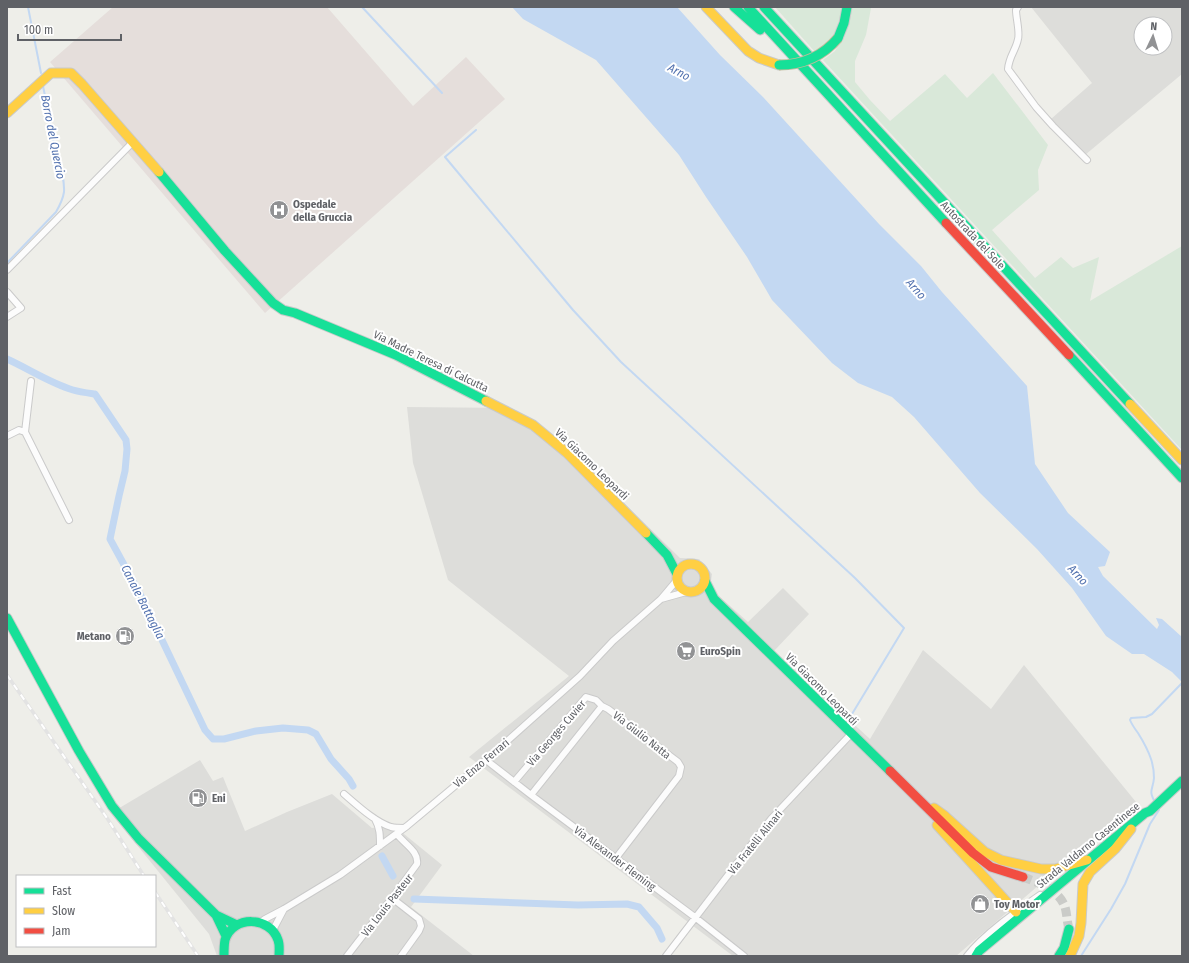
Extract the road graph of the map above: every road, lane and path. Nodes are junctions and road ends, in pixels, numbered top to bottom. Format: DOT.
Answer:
graph roads {
  1 [pos="706,7"];
  2 [pos="734,7"];
  3 [pos="748,7"];
  4 [pos="764,7"];
  5 [pos="847,7"];
  6 [pos="1018,7"];
  7 [pos="794,58"];
  8 [pos="7,113"];
  9 [pos="133,142"];
  10 [pos="1087,160"];
  11 [pos="7,270"];
  12 [pos="7,292"];
  13 [pos="7,317"];
  14 [pos="31,381"];
  15 [pos="533,425"];
  16 [pos="25,432"];
  17 [pos="7,436"];
  18 [pos="1182,460"];
  19 [pos="1182,478"];
  20 [pos="69,520"];
  21 [pos="667,555"];
  22 [pos="686,565"];
  23 [pos="677,577"];
  24 [pos="705,581"];
  25 [pos="690,592"];
  26 [pos="661,598"];
  27 [pos="714,599"];
  28 [pos="7,618"];
  29 [pos="602,706"];
  30 [pos="851,734"];
  31 [pos="486,760"];
  32 [pos="514,782"];
  33 [pos="1182,782"];
  34 [pos="344,794"];
  35 [pos="531,795"];
  36 [pos="915,795"];
  37 [pos="1150,811"];
  38 [pos="375,819"];
  39 [pos="1133,827"];
  40 [pos="404,828"];
  41 [pos="396,834"];
  42 [pos="380,846"];
  43 [pos="616,858"];
  44 [pos="1087,860"];
  45 [pos="1023,877"];
  46 [pos="1066,877"];
  47 [pos="392,898"];
  48 [pos="284,909"];
  49 [pos="1016,912"];
  50 [pos="216,915"];
  51 [pos="696,918"];
  52 [pos="261,922"];
  53 [pos="237,925"];
  54 [pos="1069,929"];
  55 [pos="273,930"];
  56 [pos="226,936"];
  57 [pos="224,956"];
  58 [pos="279,956"];
  59 [pos="347,956"];
  60 [pos="401,956"];
  61 [pos="666,956"];
  62 [pos="744,956"];
  63 [pos="967,956"];
  64 [pos="976,956"];
  65 [pos="985,956"];
  66 [pos="1059,956"];
  67 [pos="1070,956"];
  1 -- 5 [label="main road, bridge"];
  2 -- 7 [label="main road"];
  3 -- 7 [label="main road, Autostrada del Sole"];
  4 -- 18 [label="main road, Autostrada del Sole"];
  6 -- 10 [label="street"];
  7 -- 19 [label="main road, Autostrada del Sole"];
  8 -- 9 [label="main road, Via Madre Teresa di Calcutta"];
  9 -- 11 [label="street"];
  9 -- 15 [label="main road, Via Madre Teresa di Calcutta"];
  12 -- 13 [label="street"];
  14 -- 16 [label="street"];
  15 -- 21 [label="main road, Via Giacomo Leopardi"];
  16 -- 17 [label="street"];
  16 -- 20 [label="street"];
  21 -- 22 [label="main road, Via Giacomo Leopardi"];
  21 -- 23 [label="main road, Via Giacomo Leopardi"];
  22 -- 23 [label="main road"];
  22 -- 24 [label="main road, Via Giacomo Leopardi"];
  23 -- 25 [label="main road, Via Giacomo Leopardi"];
  23 -- 26 [label="street, Via Enzo Ferrari"];
  24 -- 25 [label="main road"];
  24 -- 27 [label="main road, Via Giacomo Leopardi"];
  25 -- 26 [label="street"];
  25 -- 27 [label="main road, Via Giacomo Leopardi"];
  26 -- 31 [label="street, Via Enzo Ferrari"];
  27 -- 30 [label="main road, Via Giacomo Leopardi"];
  28 -- 50 [label="main road"];
  29 -- 32 [label="street, Via Georges Cuvier"];
  29 -- 35 [label="street, Via Giulio Natta"];
  29 -- 43 [label="street, Via Giulio Natta"];
  30 -- 36 [label="main road, Via Giacomo Leopardi"];
  30 -- 51 [label="street, Via Fratelli Alinari"];
  31 -- 32 [label="street, Via Alexander Fleming"];
  31 -- 40 [label="street, Via Enzo Ferrari"];
  32 -- 35 [label="street, Via Alexander Fleming"];
  33 -- 37 [label="main road, Strada Valdarno Casentinese"];
  34 -- 38 [label="street"];
  35 -- 43 [label="street, Via Alexander Fleming"];
  36 -- 44 [label="main road, Via Giacomo Leopardi"];
  36 -- 45 [label="main road, Via Giacomo Leopardi"];
  36 -- 49 [label="main road, Via Giacomo Leopardi"];
  37 -- 39 [label="main road"];
  37 -- 44 [label="main road, Strada Valdarno Casentinese"];
  38 -- 40 [label="street"];
  38 -- 42 [label="street"];
  39 -- 65 [label="main road"];
  39 -- 67 [label="main road"];
  40 -- 41 [label="street, Via Enzo Ferrari"];
  41 -- 42 [label="street, Via Enzo Ferrari"];
  41 -- 47 [label="street, Via Louis Pasteur"];
  42 -- 48 [label="street, Via Enzo Ferrari"];
  43 -- 51 [label="street, Via Alexander Fleming"];
  44 -- 46 [label="main road, Strada Valdarno Casentinese"];
  46 -- 49 [label="street"];
  46 -- 64 [label="main road, Strada Valdarno Casentinese"];
  47 -- 59 [label="street, Via Louis Pasteur"];
  47 -- 60 [label="street"];
  48 -- 52 [label="street, Via Enzo Ferrari"];
  48 -- 55 [label="street"];
  49 -- 63 [label="street"];
  50 -- 53 [label="main road"];
  50 -- 56 [label="main road"];
  51 -- 61 [label="street, Via Fratelli Alinari"];
  51 -- 62 [label="street, Via Alexander Fleming"];
  52 -- 53 [label="main road"];
  52 -- 55 [label="main road"];
  53 -- 56 [label="main road"];
  54 -- 66 [label="main road"];
  55 -- 58 [label="main road"];
  56 -- 57 [label="main road"];
}
